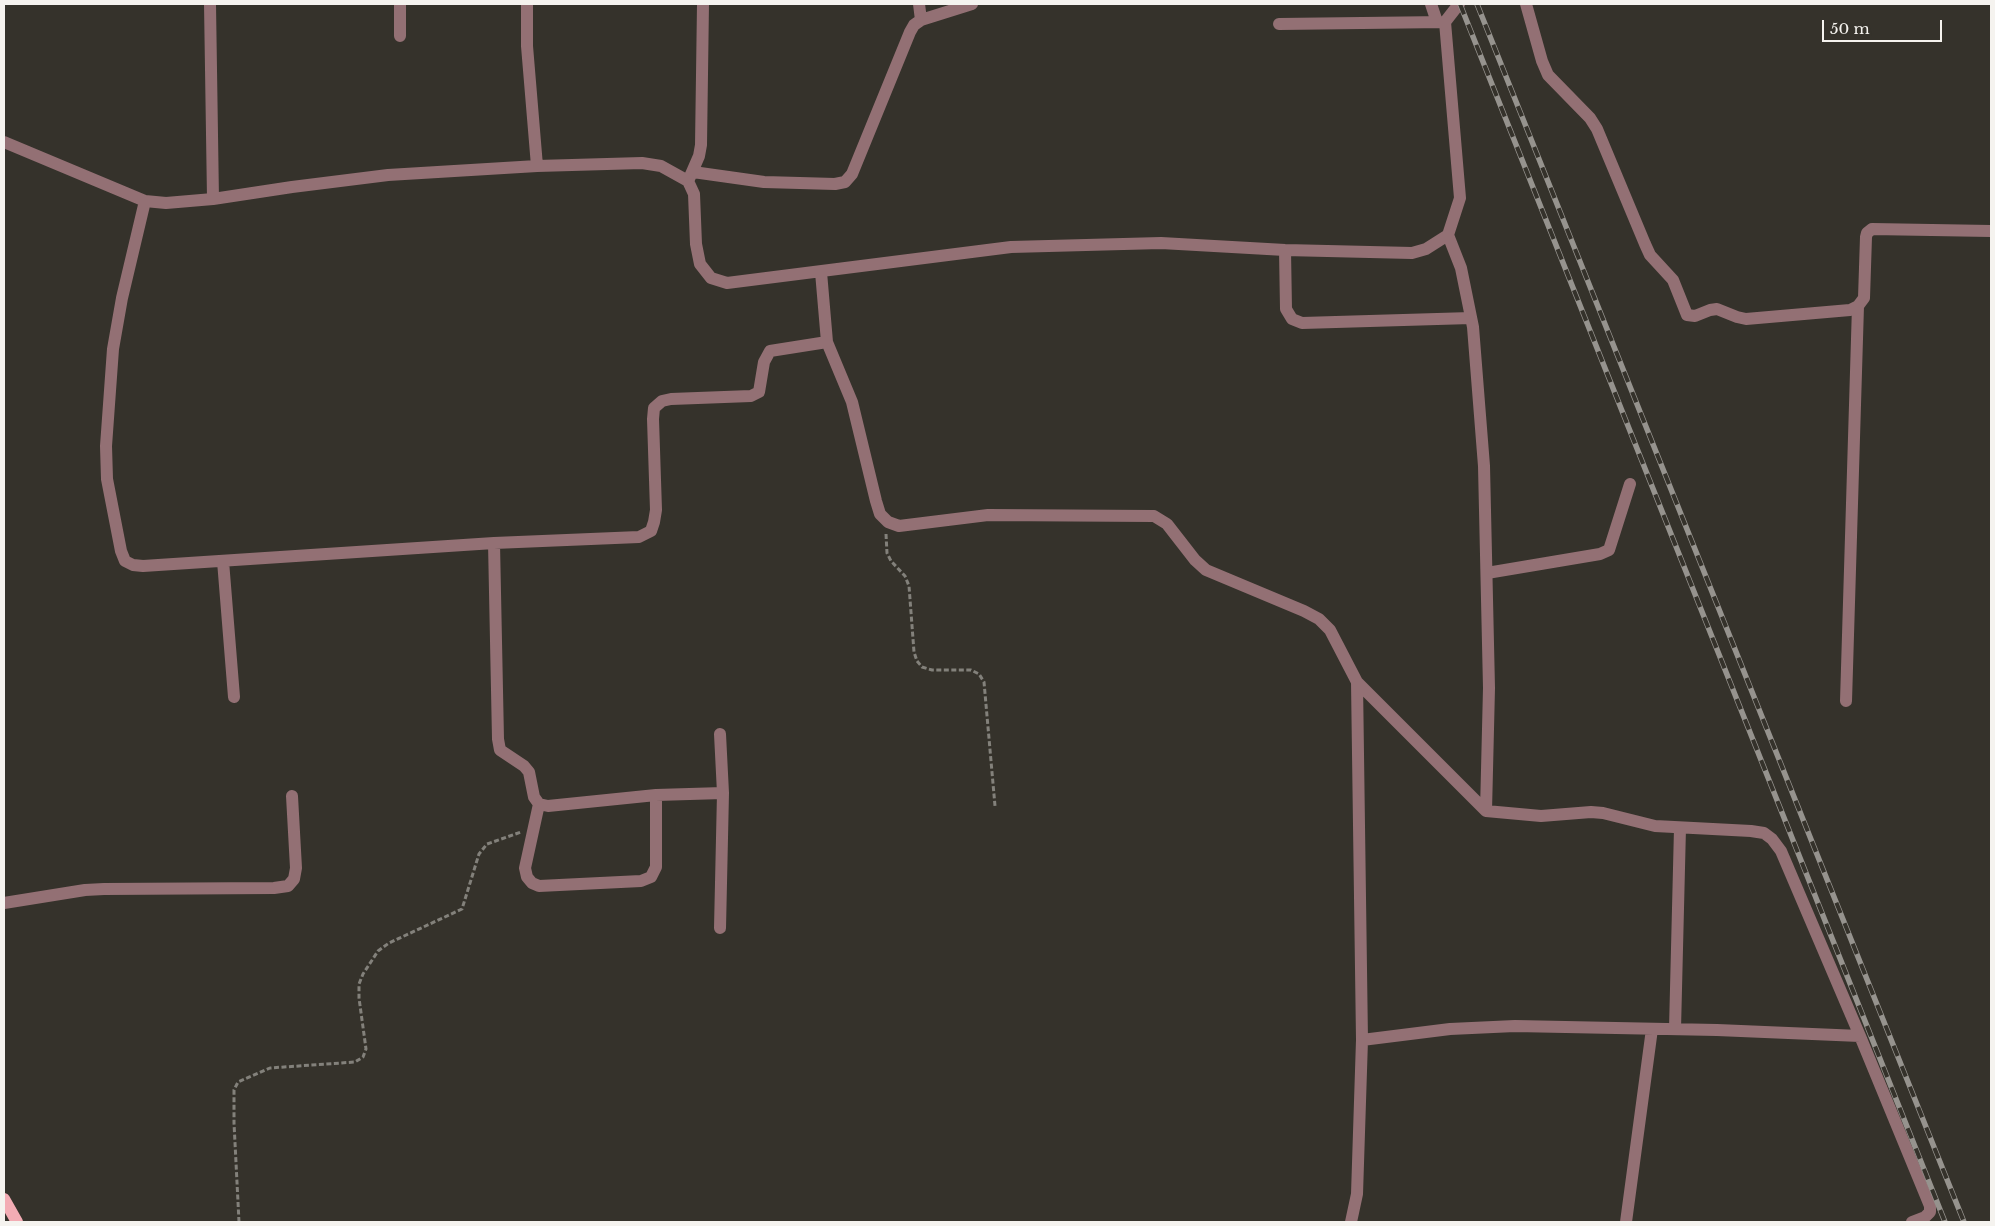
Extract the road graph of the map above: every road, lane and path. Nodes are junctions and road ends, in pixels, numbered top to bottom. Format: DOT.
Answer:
graph roads {
  1 [pos="210,4"];
  2 [pos="400,4"];
  3 [pos="527,4"];
  4 [pos="703,4"];
  5 [pos="918,4"];
  6 [pos="972,4"];
  7 [pos="1431,4"];
  8 [pos="1459,4"];
  9 [pos="1526,4"];
  10 [pos="921,20"];
  11 [pos="1441,22"];
  12 [pos="1279,24"];
  13 [pos="400,36"];
  14 [pos="4,142"];
  15 [pos="537,166"];
  16 [pos="690,177"];
  17 [pos="213,199"];
  18 [pos="145,201"];
  19 [pos="1991,231"];
  20 [pos="1448,235"];
  21 [pos="1285,250"];
  22 [pos="821,272"];
  23 [pos="1858,306"];
  24 [pos="1471,318"];
  25 [pos="827,342"];
  26 [pos="1630,484"];
  27 [pos="888,522"];
  28 [pos="494,543"];
  29 [pos="223,561"];
  30 [pos="1486,573"];
  31 [pos="1357,682"];
  32 [pos="234,697"];
  33 [pos="1846,701"];
  34 [pos="720,734"];
  35 [pos="723,793"];
  36 [pos="656,795"];
  37 [pos="292,796"];
  38 [pos="539,804"];
  39 [pos="996,806"];
  40 [pos="1486,812"];
  41 [pos="534,827"];
  42 [pos="1680,828"];
  43 [pos="4,903"];
  44 [pos="720,928"];
  45 [pos="1652,1029"];
  46 [pos="1675,1029"];
  47 [pos="1860,1036"];
  48 [pos="1362,1040"];
  49 [pos="4,1199"];
  50 [pos="17,1222"];
  51 [pos="238,1222"];
  52 [pos="1351,1222"];
  53 [pos="1626,1222"];
  54 [pos="1912,1222"];
  1 -- 17 [label="street"];
  2 -- 13 [label="street"];
  3 -- 15 [label="street"];
  4 -- 16 [label="street"];
  5 -- 10 [label="street"];
  6 -- 10 [label="street"];
  7 -- 11 [label="street"];
  8 -- 11 [label="street"];
  9 -- 23 [label="street"];
  10 -- 16 [label="street"];
  11 -- 12 [label="street"];
  11 -- 20 [label="street"];
  14 -- 18 [label="street"];
  15 -- 16 [label="street"];
  15 -- 17 [label="street"];
  16 -- 22 [label="street"];
  17 -- 18 [label="street"];
  18 -- 29 [label="street"];
  19 -- 23 [label="street"];
  20 -- 21 [label="street"];
  20 -- 24 [label="street"];
  21 -- 22 [label="street"];
  21 -- 24 [label="street"];
  22 -- 25 [label="street"];
  23 -- 33 [label="street"];
  24 -- 30 [label="street"];
  25 -- 27 [label="street"];
  25 -- 28 [label="street"];
  26 -- 30 [label="street"];
  27 -- 31 [label="street"];
  27 -- 39 [label="path"];
  28 -- 29 [label="street"];
  28 -- 38 [label="street"];
  29 -- 32 [label="street"];
  30 -- 40 [label="street"];
  31 -- 40 [label="street"];
  31 -- 48 [label="street"];
  34 -- 35 [label="street"];
  35 -- 36 [label="street"];
  35 -- 44 [label="street"];
  36 -- 38 [label="street"];
  36 -- 41 [label="street"];
  37 -- 43 [label="street"];
  38 -- 41 [label="street"];
  40 -- 42 [label="street"];
  41 -- 51 [label="path"];
  42 -- 46 [label="street"];
  42 -- 47 [label="street"];
  45 -- 46 [label="street"];
  45 -- 48 [label="street"];
  45 -- 53 [label="street"];
  46 -- 47 [label="street"];
  47 -- 54 [label="street"];
  48 -- 52 [label="street"];
  49 -- 50 [label="main road"];
}
